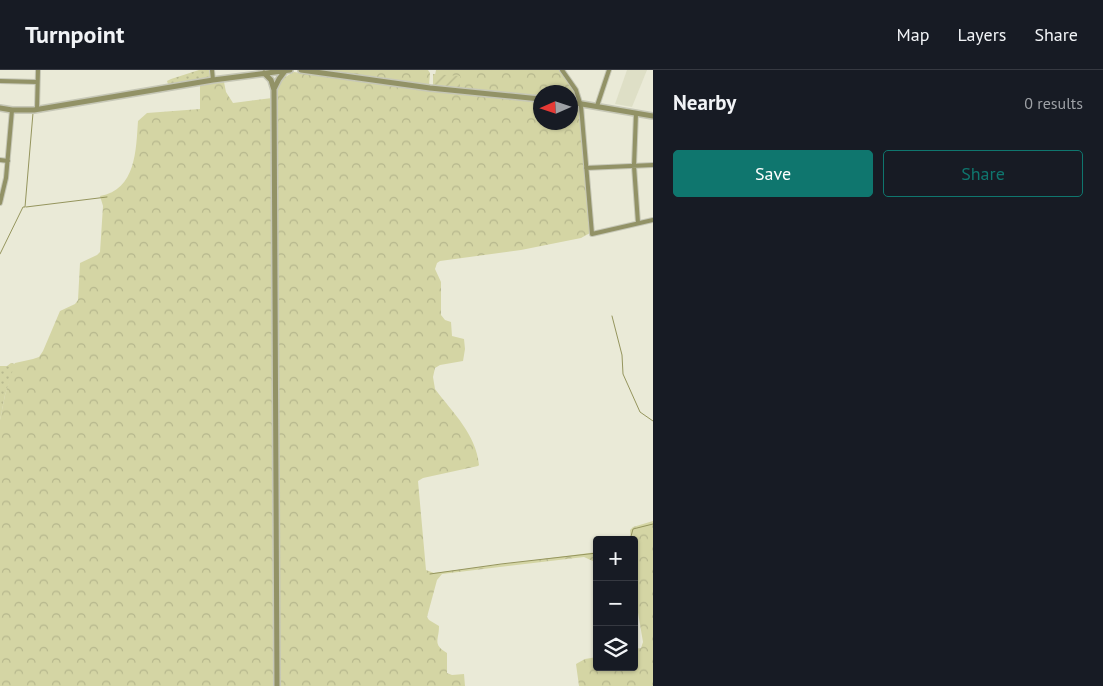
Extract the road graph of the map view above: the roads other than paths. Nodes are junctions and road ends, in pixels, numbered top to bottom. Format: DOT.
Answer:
graph roads {
  1 [pos="38,70"];
  2 [pos="212,70"];
  3 [pos="288,70"];
  4 [pos="302,70"];
  5 [pos="562,70"];
  6 [pos="609,70"];
  7 [pos="264,73"];
  8 [pos="213,80"];
  9 [pos="0,81"];
  10 [pos="37,82"];
  11 [pos="274,90"];
  12 [pos="533,98"];
  13 [pos="580,103"];
  14 [pos="597,106"];
  15 [pos="0,108"];
  16 [pos="37,109"];
  17 [pos="12,110"];
  18 [pos="636,113"];
  19 [pos="653,116"];
  20 [pos="0,160"];
  21 [pos="8,161"];
  22 [pos="653,165"];
  23 [pos="634,166"];
  24 [pos="586,168"];
  25 [pos="0,203"];
  26 [pos="653,220"];
  27 [pos="638,223"];
  28 [pos="277,686"];
  1 -- 10 [label="street"];
  2 -- 8 [label="street"];
  3 -- 7 [label="street"];
  3 -- 11 [label="street"];
  4 -- 12 [label="street"];
  5 -- 13 [label="street"];
  6 -- 14 [label="street"];
  7 -- 8 [label="street"];
  7 -- 11 [label="street"];
  8 -- 16 [label="street"];
  9 -- 10 [label="street"];
  10 -- 16 [label="street"];
  11 -- 28 [label="street"];
  13 -- 14 [label="street"];
  13 -- 24 [label="street"];
  14 -- 18 [label="street"];
  15 -- 17 [label="street"];
  16 -- 17 [label="street"];
  17 -- 21 [label="street"];
  18 -- 19 [label="street"];
  18 -- 23 [label="street"];
  20 -- 21 [label="street"];
  21 -- 25 [label="street"];
  22 -- 23 [label="street"];
  23 -- 24 [label="street"];
  23 -- 27 [label="street"];
  24 -- 27 [label="street"];
  26 -- 27 [label="street"];
}
